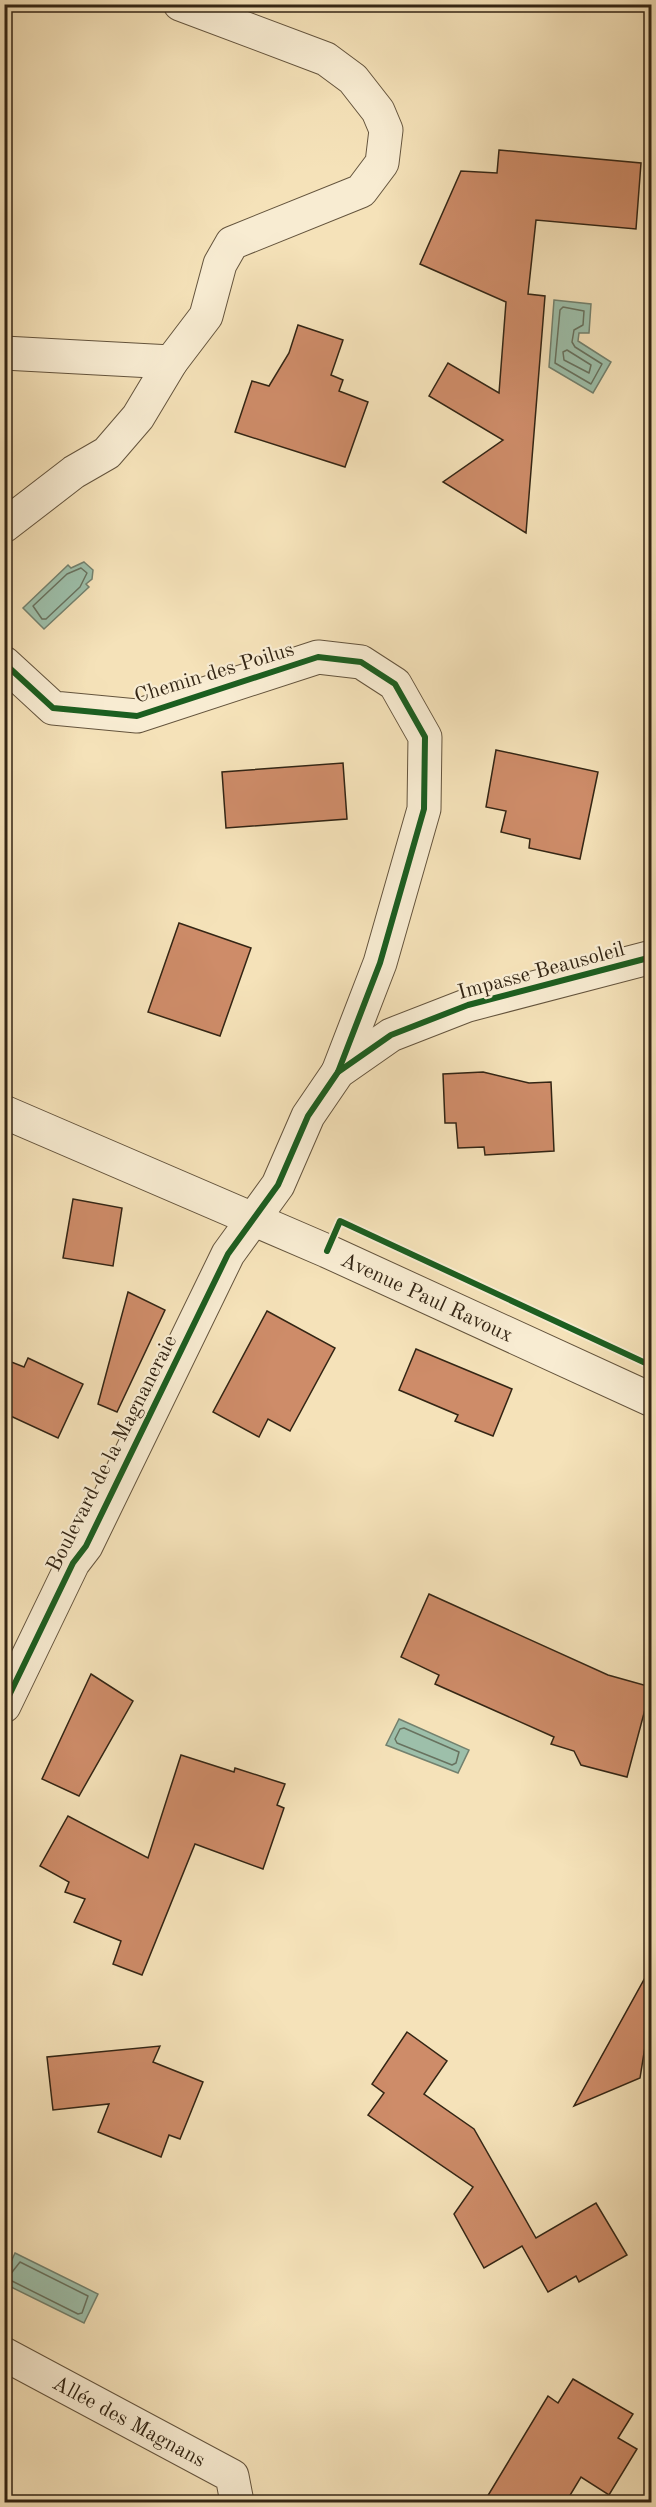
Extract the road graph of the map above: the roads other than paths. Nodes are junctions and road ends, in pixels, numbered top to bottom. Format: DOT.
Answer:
graph roads {
  1 [pos="180,4"];
  2 [pos="4,353"];
  3 [pos="171,362"];
  4 [pos="4,526"];
  5 [pos="4,663"];
  6 [pos="651,957"];
  7 [pos="338,1072"];
  8 [pos="4,1113"];
  9 [pos="253,1219"];
  10 [pos="651,1400"];
  11 [pos="4,1706"];
  12 [pos="4,2354"];
  13 [pos="237,2502"];
  1 -- 3 [label="street"];
  2 -- 3 [label="street"];
  3 -- 4 [label="street"];
  5 -- 7 [label="street, Chemin des Poilus"];
  6 -- 7 [label="street, Impasse Beausoleil"];
  7 -- 9 [label="street, Impasse Beausoleil"];
  8 -- 9 [label="street, Avenue Paul Ravoux"];
  9 -- 10 [label="street, Avenue Paul Ravoux"];
  9 -- 11 [label="street, Boulevard de la Magnaneraie"];
  12 -- 13 [label="street, Allée des Magnans"];
}
